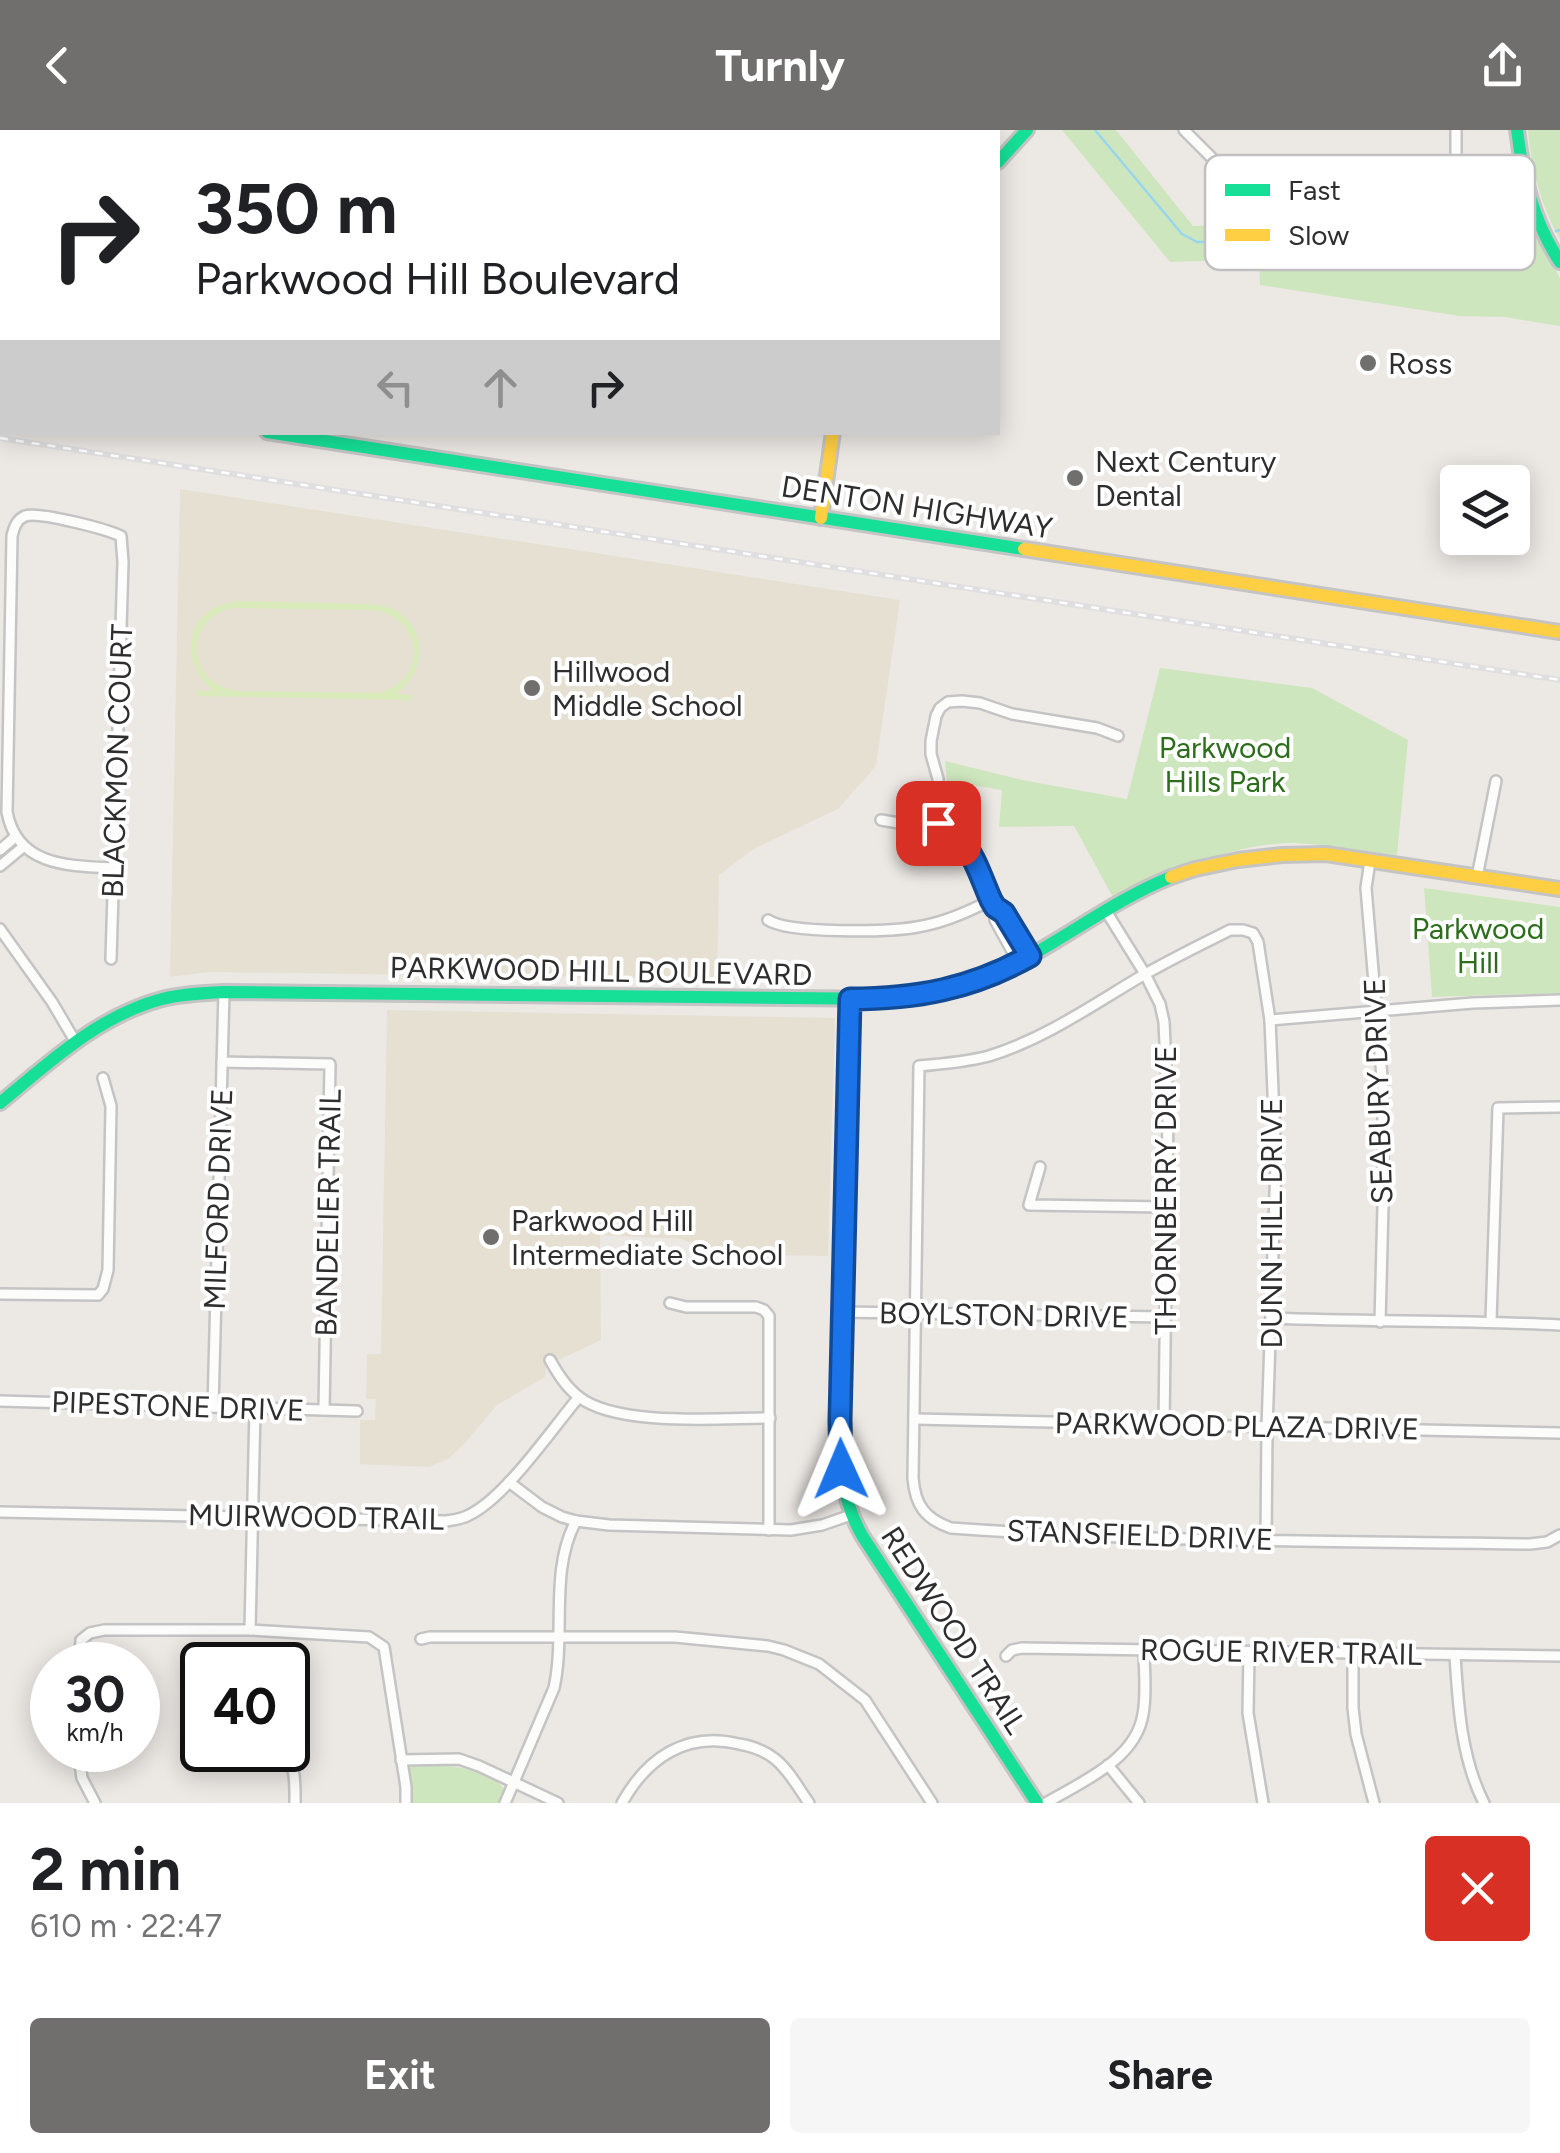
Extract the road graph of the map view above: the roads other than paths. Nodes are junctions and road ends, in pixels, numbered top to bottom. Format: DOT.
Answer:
graph roads {
  1 [pos="1026,130"];
  2 [pos="1184,130"];
  3 [pos="1517,130"];
  4 [pos="1209,155"];
  5 [pos="1520,155"];
  6 [pos="1000,160"];
  7 [pos="1535,219"];
  8 [pos="1560,262"];
  9 [pos="286,435"];
  10 [pos="833,435"];
  11 [pos="821,518"];
  12 [pos="1560,632"];
  13 [pos="1118,736"];
  14 [pos="1496,781"];
  15 [pos="881,820"];
  16 [pos="938,823"];
  17 [pos="15,837"];
  18 [pos="23,846"];
  19 [pos="0,850"];
  20 [pos="1370,861"];
  21 [pos="0,866"];
  22 [pos="114,868"];
  23 [pos="1477,877"];
  24 [pos="1560,889"];
  25 [pos="993,904"];
  26 [pos="1106,911"];
  27 [pos="768,920"];
  28 [pos="0,929"];
  29 [pos="111,959"];
  30 [pos="1024,959"];
  31 [pos="1145,974"];
  32 [pos="224,992"];
  33 [pos="850,999"];
  34 [pos="1560,1000"];
  35 [pos="1377,1011"];
  36 [pos="1270,1020"];
  37 [pos="75,1042"];
  38 [pos="222,1062"];
  39 [pos="102,1078"];
  40 [pos="0,1103"];
  41 [pos="1560,1108"];
  42 [pos="1040,1168"];
  43 [pos="1168,1207"];
  44 [pos="0,1294"];
  45 [pos="670,1303"];
  46 [pos="842,1312"];
  47 [pos="916,1313"];
  48 [pos="1166,1317"];
  49 [pos="1272,1318"];
  50 [pos="1491,1321"];
  51 [pos="1380,1322"];
  52 [pos="1560,1325"];
  53 [pos="550,1360"];
  54 [pos="579,1397"];
  55 [pos="0,1401"];
  56 [pos="212,1407"];
  57 [pos="255,1408"];
  58 [pos="324,1410"];
  59 [pos="357,1411"];
  60 [pos="770,1418"];
  61 [pos="914,1419"];
  62 [pos="1164,1424"];
  63 [pos="1267,1429"];
  64 [pos="1560,1433"];
  65 [pos="509,1482"];
  66 [pos="0,1512"];
  67 [pos="851,1515"];
  68 [pos="252,1517"];
  69 [pos="576,1521"];
  70 [pos="769,1530"];
  71 [pos="1560,1535"];
  72 [pos="1266,1540"];
  73 [pos="250,1630"];
  74 [pos="560,1637"];
  75 [pos="421,1639"];
  76 [pos="81,1642"];
  77 [pos="1144,1650"];
  78 [pos="1250,1652"];
  79 [pos="1353,1653"];
  80 [pos="824,1654"];
  81 [pos="1455,1655"];
  82 [pos="1006,1656"];
  83 [pos="1560,1656"];
  84 [pos="819,1664"];
  85 [pos="402,1760"];
  86 [pos="1108,1765"];
  87 [pos="81,1772"];
  88 [pos="294,1772"];
  89 [pos="513,1782"];
  90 [pos="95,1803"];
  91 [pos="295,1803"];
  92 [pos="406,1803"];
  93 [pos="505,1803"];
  94 [pos="558,1803"];
  95 [pos="622,1803"];
  96 [pos="809,1803"];
  97 [pos="932,1803"];
  98 [pos="1037,1803"];
  99 [pos="1046,1803"];
  100 [pos="1138,1803"];
  101 [pos="1263,1803"];
  102 [pos="1374,1803"];
  103 [pos="1484,1803"];
  1 -- 6 [label="street"];
  2 -- 4 [label="street"];
  3 -- 5 [label="street"];
  7 -- 8 [label="street"];
  9 -- 11 [label="street, DENTON HIGHWAY"];
  10 -- 11 [label="street"];
  11 -- 12 [label="street, DENTON HIGHWAY"];
  13 -- 16 [label="street"];
  14 -- 23 [label="street"];
  15 -- 16 [label="street"];
  16 -- 25 [label="street"];
  17 -- 18 [label="street"];
  17 -- 19 [label="street"];
  17 -- 22 [label="street, BLACKMON COURT"];
  18 -- 21 [label="street"];
  18 -- 22 [label="street"];
  20 -- 23 [label="street, PARKWOOD HILL BOULEVARD"];
  20 -- 26 [label="street, PARKWOOD HILL BOULEVARD"];
  20 -- 35 [label="street, SEABURY DRIVE"];
  22 -- 29 [label="street, BLACKMON COURT"];
  23 -- 24 [label="street, PARKWOOD HILL BOULEVARD"];
  25 -- 27 [label="street"];
  25 -- 30 [label="street"];
  26 -- 30 [label="street, PARKWOOD HILL BOULEVARD"];
  26 -- 31 [label="street, THORNBERRY DRIVE"];
  28 -- 37 [label="street"];
  30 -- 33 [label="street, PARKWOOD HILL BOULEVARD"];
  31 -- 36 [label="street, DUNN HILL DRIVE"];
  31 -- 43 [label="street, THORNBERRY DRIVE"];
  31 -- 47 [label="street, STANSFIELD DRIVE"];
  32 -- 33 [label="street, PARKWOOD HILL BOULEVARD"];
  32 -- 37 [label="street, PARKWOOD HILL BOULEVARD"];
  32 -- 38 [label="street, MILFORD DRIVE"];
  33 -- 46 [label="street, REDWOOD TRAIL"];
  34 -- 35 [label="street"];
  35 -- 36 [label="street"];
  35 -- 51 [label="street, SEABURY DRIVE"];
  36 -- 49 [label="street, DUNN HILL DRIVE"];
  37 -- 40 [label="street, PARKWOOD HILL BOULEVARD"];
  38 -- 56 [label="street, MILFORD DRIVE"];
  38 -- 58 [label="street, BANDELIER TRAIL"];
  39 -- 44 [label="street"];
  41 -- 50 [label="street"];
  42 -- 43 [label="street"];
  43 -- 48 [label="street, THORNBERRY DRIVE"];
  45 -- 60 [label="street"];
  46 -- 47 [label="street, BOYLSTON DRIVE"];
  46 -- 67 [label="street, REDWOOD TRAIL"];
  47 -- 48 [label="street, BOYLSTON DRIVE"];
  47 -- 61 [label="street, STANSFIELD DRIVE"];
  48 -- 62 [label="street, THORNBERRY DRIVE"];
  49 -- 51 [label="street"];
  49 -- 63 [label="street, DUNN HILL DRIVE"];
  50 -- 51 [label="street"];
  50 -- 52 [label="street"];
  53 -- 54 [label="street"];
  54 -- 60 [label="street"];
  54 -- 65 [label="street, MUIRWOOD TRAIL"];
  55 -- 56 [label="street, PIPESTONE DRIVE"];
  56 -- 57 [label="street, PIPESTONE DRIVE"];
  57 -- 58 [label="street, PIPESTONE DRIVE"];
  57 -- 68 [label="street"];
  58 -- 59 [label="street, PIPESTONE DRIVE"];
  60 -- 70 [label="street"];
  61 -- 62 [label="street, PARKWOOD PLAZA DRIVE"];
  61 -- 72 [label="street, STANSFIELD DRIVE"];
  62 -- 63 [label="street, PARKWOOD PLAZA DRIVE"];
  63 -- 64 [label="street, PARKWOOD PLAZA DRIVE"];
  63 -- 72 [label="street, DUNN HILL DRIVE"];
  65 -- 68 [label="street, MUIRWOOD TRAIL"];
  65 -- 69 [label="street"];
  66 -- 68 [label="street, MUIRWOOD TRAIL"];
  67 -- 70 [label="street"];
  67 -- 98 [label="street, REDWOOD TRAIL"];
  68 -- 73 [label="street"];
  69 -- 70 [label="street"];
  69 -- 74 [label="street"];
  71 -- 72 [label="street, STANSFIELD DRIVE"];
  73 -- 76 [label="street"];
  73 -- 85 [label="street"];
  74 -- 75 [label="street"];
  74 -- 84 [label="street"];
  74 -- 89 [label="street"];
  77 -- 78 [label="street, ROGUE RIVER TRAIL"];
  77 -- 82 [label="street, ROGUE RIVER TRAIL"];
  77 -- 86 [label="street"];
  78 -- 79 [label="street, ROGUE RIVER TRAIL"];
  78 -- 101 [label="street"];
  79 -- 81 [label="street, ROGUE RIVER TRAIL"];
  79 -- 102 [label="street"];
  80 -- 84 [label="street"];
  81 -- 83 [label="street, ROGUE RIVER TRAIL"];
  81 -- 103 [label="street"];
  84 -- 97 [label="street"];
  85 -- 89 [label="street"];
  85 -- 92 [label="street"];
  86 -- 99 [label="street"];
  86 -- 100 [label="street"];
  87 -- 90 [label="street"];
  88 -- 91 [label="street"];
  89 -- 93 [label="street"];
  89 -- 94 [label="street"];
  95 -- 96 [label="street"];
}
